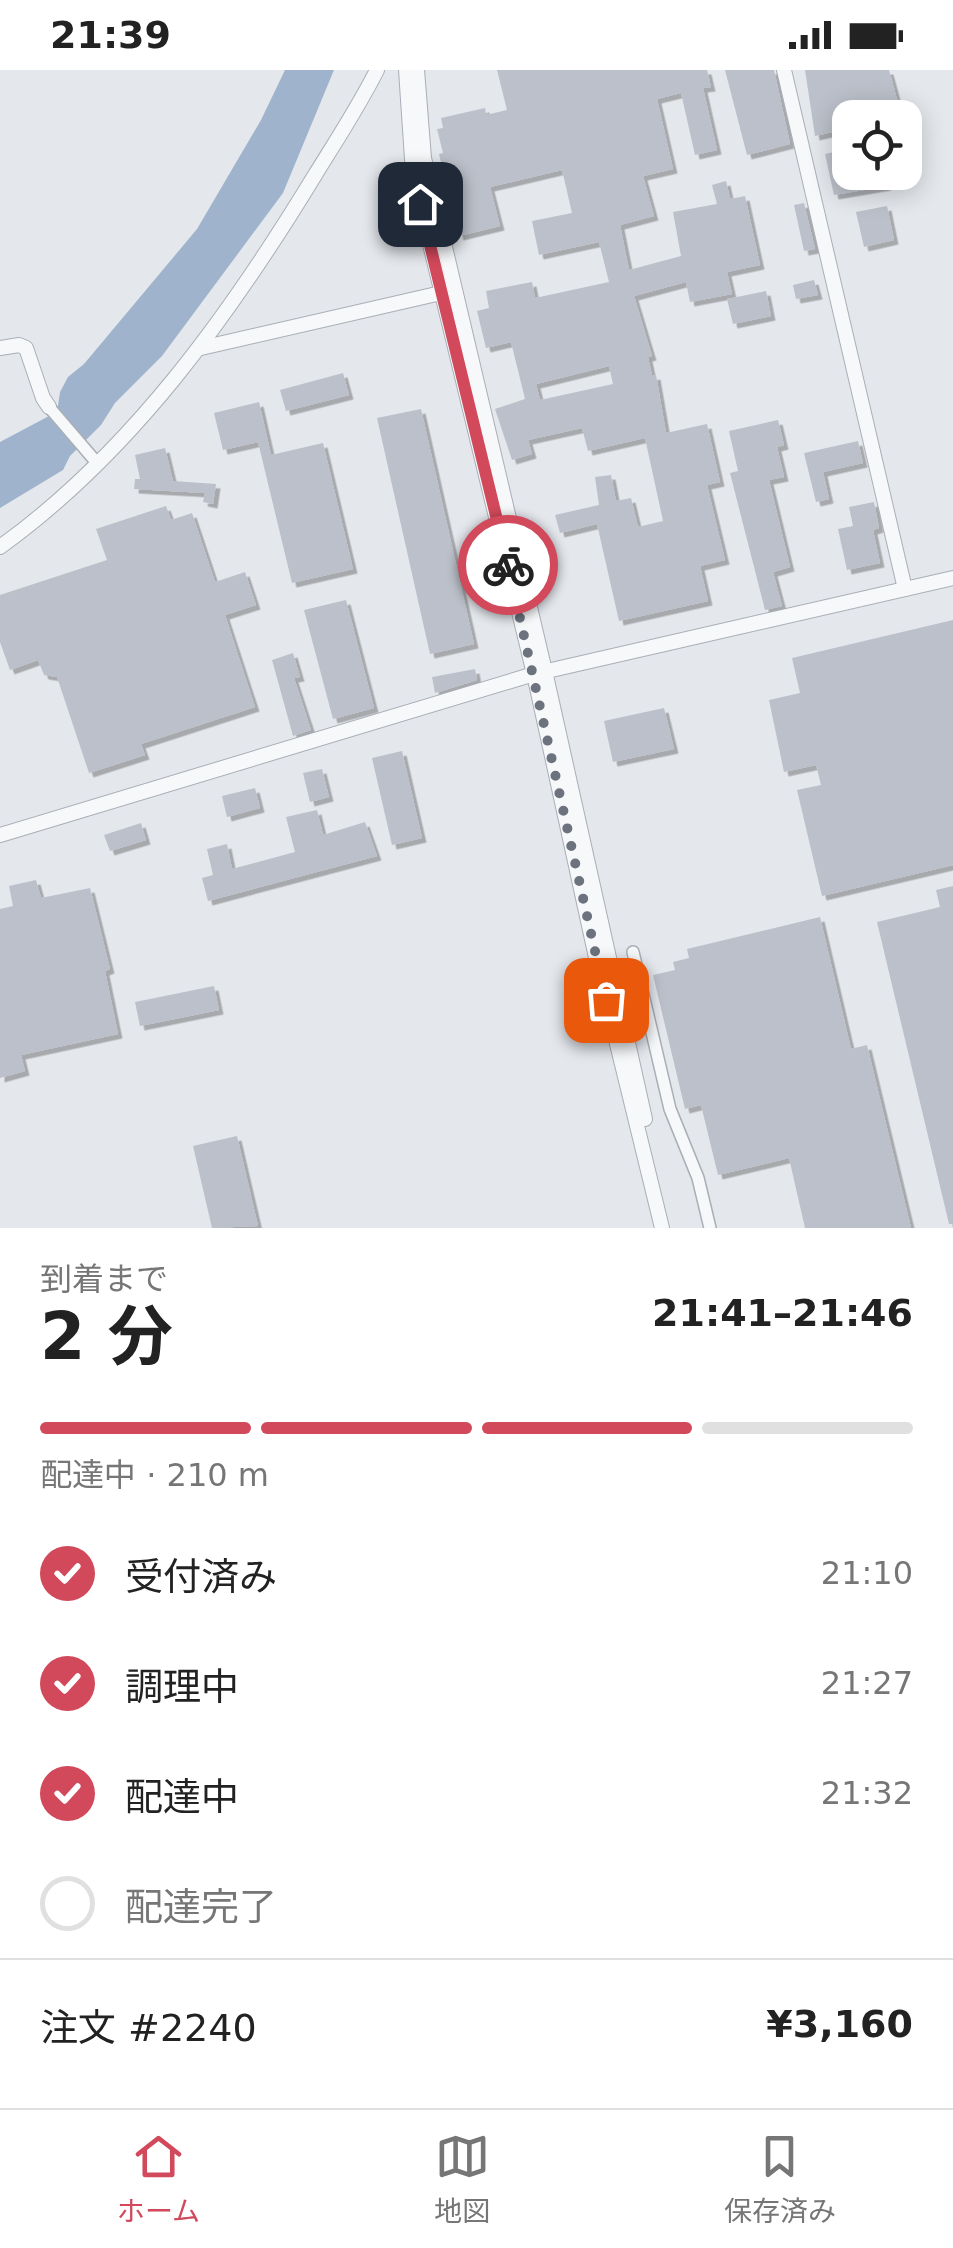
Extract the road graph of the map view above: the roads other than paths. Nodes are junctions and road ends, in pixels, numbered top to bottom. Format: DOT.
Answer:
graph roads {
  1 [pos="377,70"];
  2 [pos="406,70"];
  3 [pos="417,70"];
  4 [pos="784,70"];
  5 [pos="442,293"];
  6 [pos="0,348"];
  7 [pos="201,348"];
  8 [pos="50,407"];
  9 [pos="97,464"];
  10 [pos="0,548"];
  11 [pos="953,578"];
  12 [pos="905,589"];
  13 [pos="540,672"];
  14 [pos="0,835"];
  15 [pos="633,952"];
  16 [pos="662,1228"];
  17 [pos="670,1228"];
  18 [pos="710,1228"];
  1 -- 7 [label="street"];
  2 -- 5 [label="street"];
  3 -- 13 [label="street"];
  4 -- 12 [label="street"];
  5 -- 7 [label="street"];
  5 -- 13 [label="street"];
  6 -- 8 [label="street"];
  7 -- 9 [label="street"];
  8 -- 9 [label="street"];
  9 -- 10 [label="street"];
  11 -- 12 [label="street"];
  12 -- 13 [label="street"];
  13 -- 14 [label="street"];
  13 -- 16 [label="street"];
  13 -- 17 [label="street"];
  15 -- 18 [label="street"];
}
